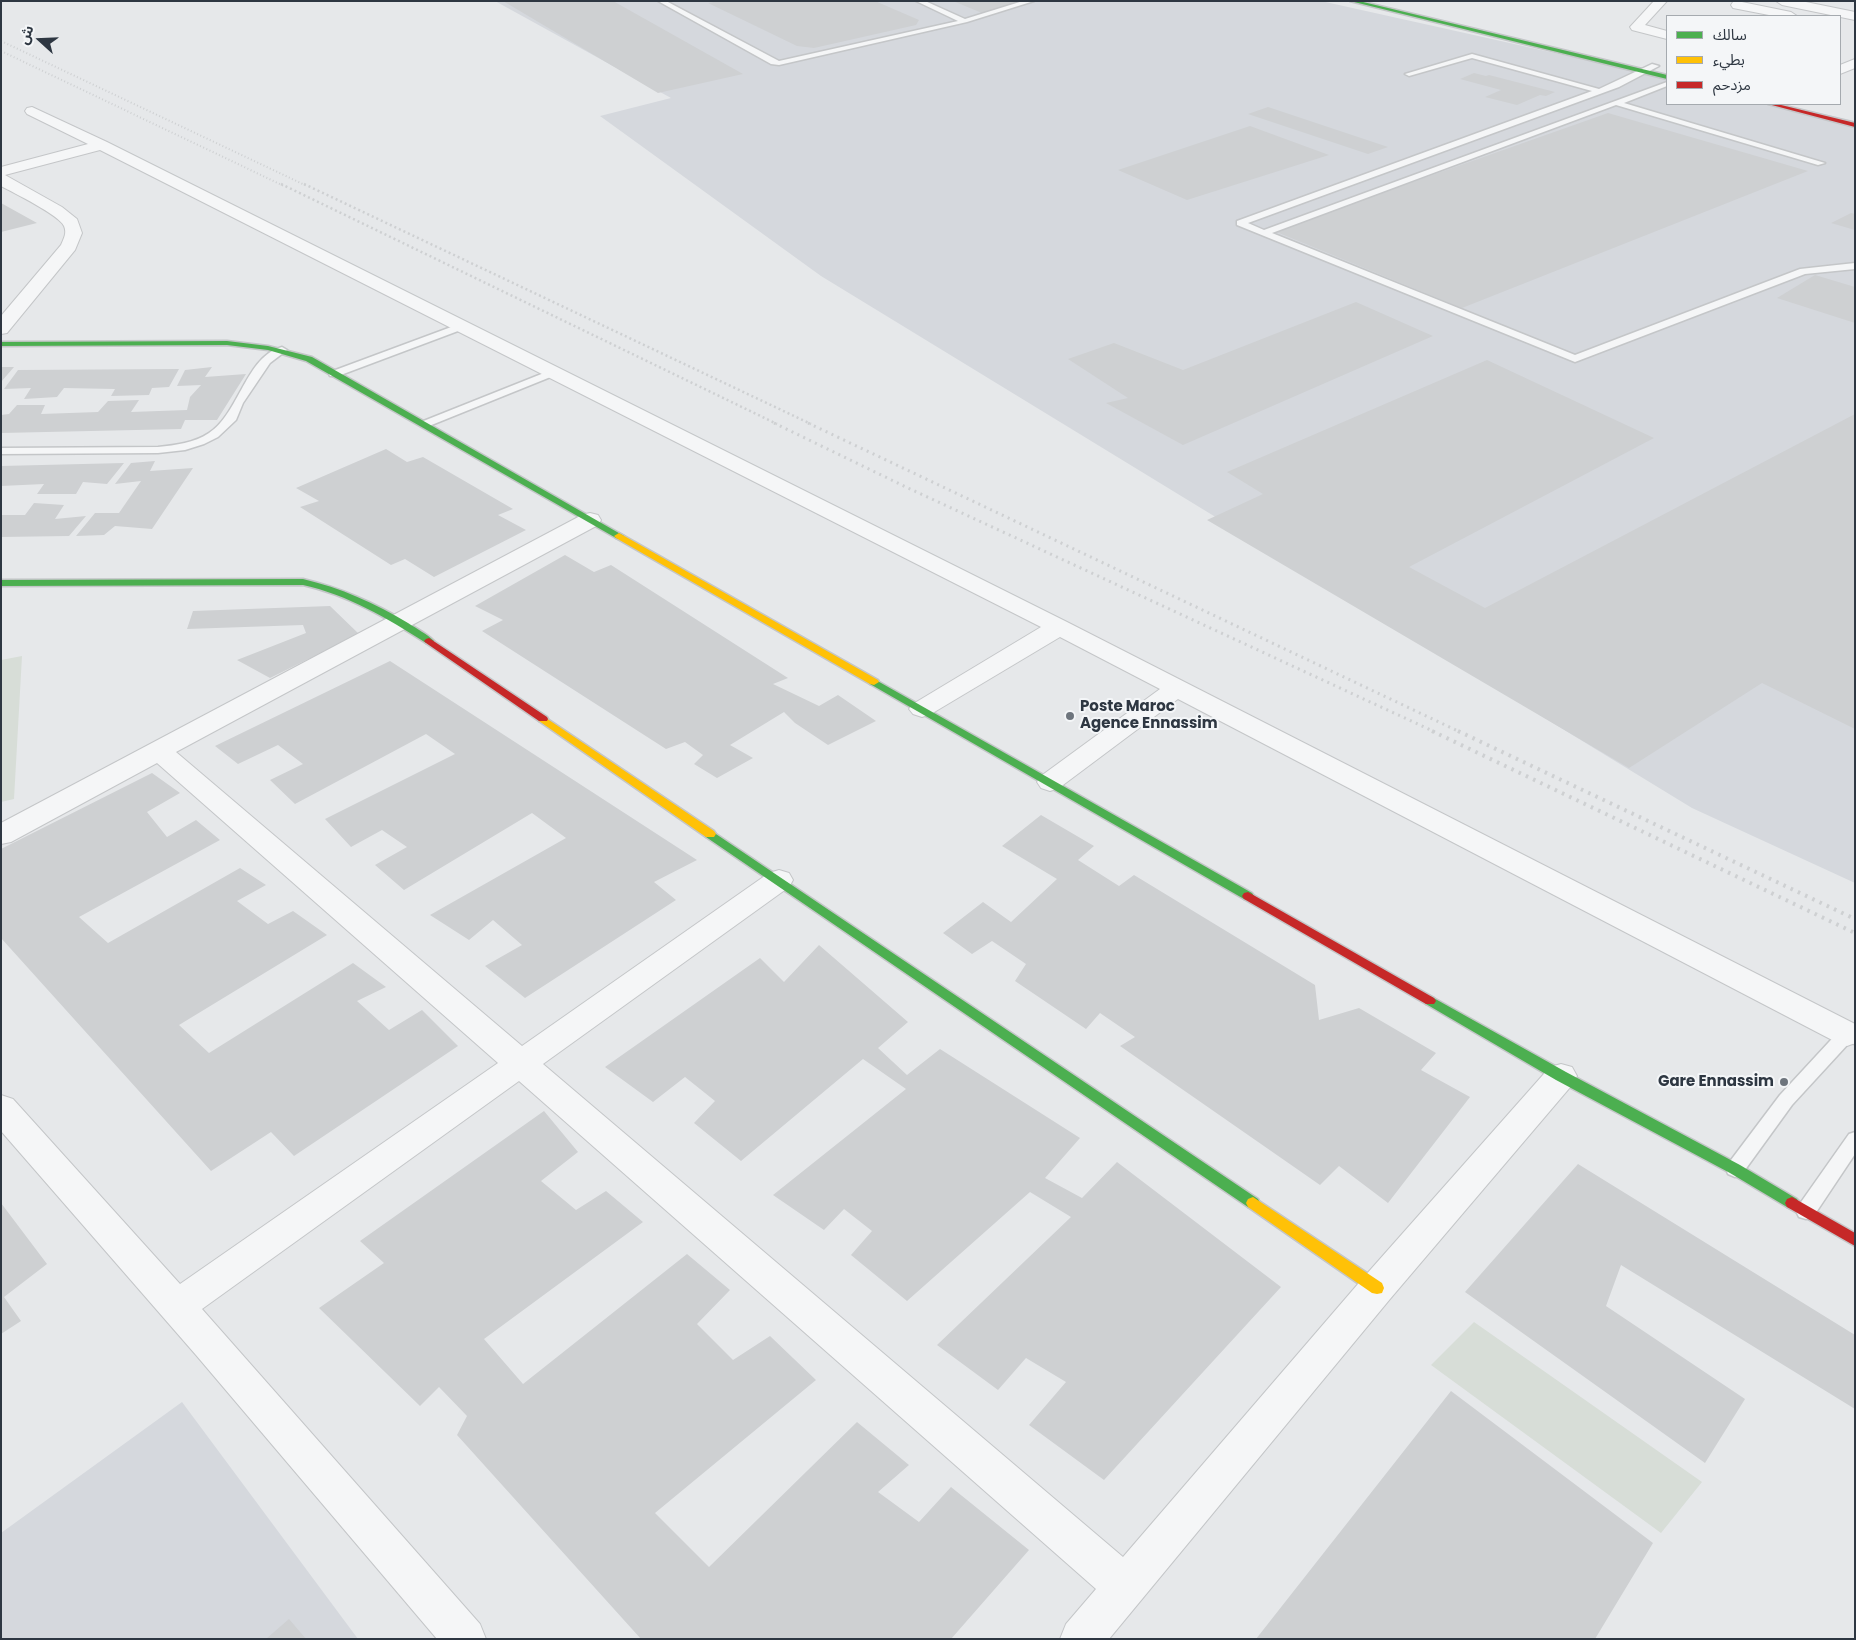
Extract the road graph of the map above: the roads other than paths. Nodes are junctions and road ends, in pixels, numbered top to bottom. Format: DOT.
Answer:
graph roads {
  1 [pos="661,1"];
  2 [pos="919,1"];
  3 [pos="1031,1"];
  4 [pos="1352,1"];
  5 [pos="1385,1"];
  6 [pos="1661,1"];
  7 [pos="1782,1"];
  8 [pos="1739,3"];
  9 [pos="1832,14"];
  10 [pos="1728,15"];
  11 [pos="1787,15"];
  12 [pos="1855,16"];
  13 [pos="1453,17"];
  14 [pos="965,21"];
  15 [pos="1441,22"];
  16 [pos="1666,35"];
  17 [pos="1855,63"];
  18 [pos="1650,69"];
  19 [pos="1666,69"];
  20 [pos="1841,70"];
  21 [pos="1409,74"];
  22 [pos="1841,75"];
  23 [pos="1666,77"];
  24 [pos="1855,79"];
  25 [pos="1666,84"];
  26 [pos="1598,91"];
  27 [pos="1617,103"];
  28 [pos="1775,105"];
  29 [pos="1816,105"];
  30 [pos="32,111"];
  31 [pos="1855,114"];
  32 [pos="1855,125"];
  33 [pos="102,145"];
  34 [pos="1821,163"];
  35 [pos="1,172"];
  36 [pos="1,179"];
  37 [pos="1263,233"];
  38 [pos="1855,266"];
  39 [pos="462,326"];
  40 [pos="1,329"];
  41 [pos="1,344"];
  42 [pos="282,350"];
  43 [pos="554,372"];
  44 [pos="334,374"];
  45 [pos="424,424"];
  46 [pos="1,451"];
  47 [pos="590,520"];
  48 [pos="1,583"];
  49 [pos="400,622"];
  50 [pos="1059,627"];
  51 [pos="1178,688"];
  52 [pos="922,708"];
  53 [pos="159,751"];
  54 [pos="1050,782"];
  55 [pos="1,835"];
  56 [pos="779,880"];
  57 [pos="1851,1036"];
  58 [pos="520,1063"];
  59 [pos="1561,1076"];
  60 [pos="1,1108"];
  61 [pos="1855,1139"];
  62 [pos="1735,1169"];
  63 [pos="1806,1211"];
  64 [pos="1855,1240"];
  65 [pos="1377,1288"];
  66 [pos="176,1307"];
  67 [pos="1126,1586"];
  68 [pos="465,1639"];
  69 [pos="1081,1639"];
  1 -- 14 [label="lane"];
  2 -- 14 [label="lane"];
  3 -- 14 [label="lane"];
  4 -- 15 [label="street"];
  5 -- 13 [label="street"];
  6 -- 16 [label="street"];
  7 -- 9 [label="street"];
  8 -- 10 [label="street"];
  8 -- 11 [label="street"];
  9 -- 12 [label="street"];
  13 -- 15 [label="street"];
  13 -- 18 [label="street"];
  15 -- 18 [label="street"];
  17 -- 20 [label="street"];
  18 -- 19 [label="street"];
  18 -- 23 [label="street"];
  18 -- 26 [label="lane"];
  21 -- 26 [label="lane"];
  22 -- 24 [label="street"];
  25 -- 27 [label="lane"];
  26 -- 37 [label="lane"];
  27 -- 34 [label="lane"];
  27 -- 37 [label="lane"];
  28 -- 32 [label="street"];
  29 -- 31 [label="street"];
  30 -- 33 [label="street"];
  33 -- 35 [label="street"];
  33 -- 39 [label="street"];
  36 -- 40 [label="street"];
  37 -- 38 [label="lane"];
  39 -- 43 [label="street"];
  39 -- 44 [label="lane"];
  41 -- 42 [label="street"];
  42 -- 44 [label="street"];
  42 -- 46 [label="lane"];
  43 -- 45 [label="lane"];
  43 -- 50 [label="street"];
  44 -- 45 [label="street"];
  45 -- 47 [label="street"];
  47 -- 49 [label="street"];
  47 -- 52 [label="street"];
  48 -- 49 [label="street"];
  49 -- 53 [label="street"];
  49 -- 56 [label="street"];
  50 -- 51 [label="street"];
  50 -- 52 [label="street"];
  51 -- 54 [label="street"];
  51 -- 57 [label="street"];
  52 -- 54 [label="street"];
  53 -- 55 [label="street"];
  53 -- 58 [label="street"];
  54 -- 59 [label="street"];
  56 -- 58 [label="street"];
  56 -- 65 [label="street"];
  57 -- 62 [label="lane"];
  58 -- 66 [label="street"];
  58 -- 67 [label="street"];
  59 -- 62 [label="street"];
  59 -- 65 [label="street"];
  60 -- 66 [label="street"];
  61 -- 63 [label="lane"];
  62 -- 63 [label="street"];
  63 -- 64 [label="street"];
  65 -- 67 [label="street"];
  66 -- 68 [label="street"];
  67 -- 69 [label="street"];
}
